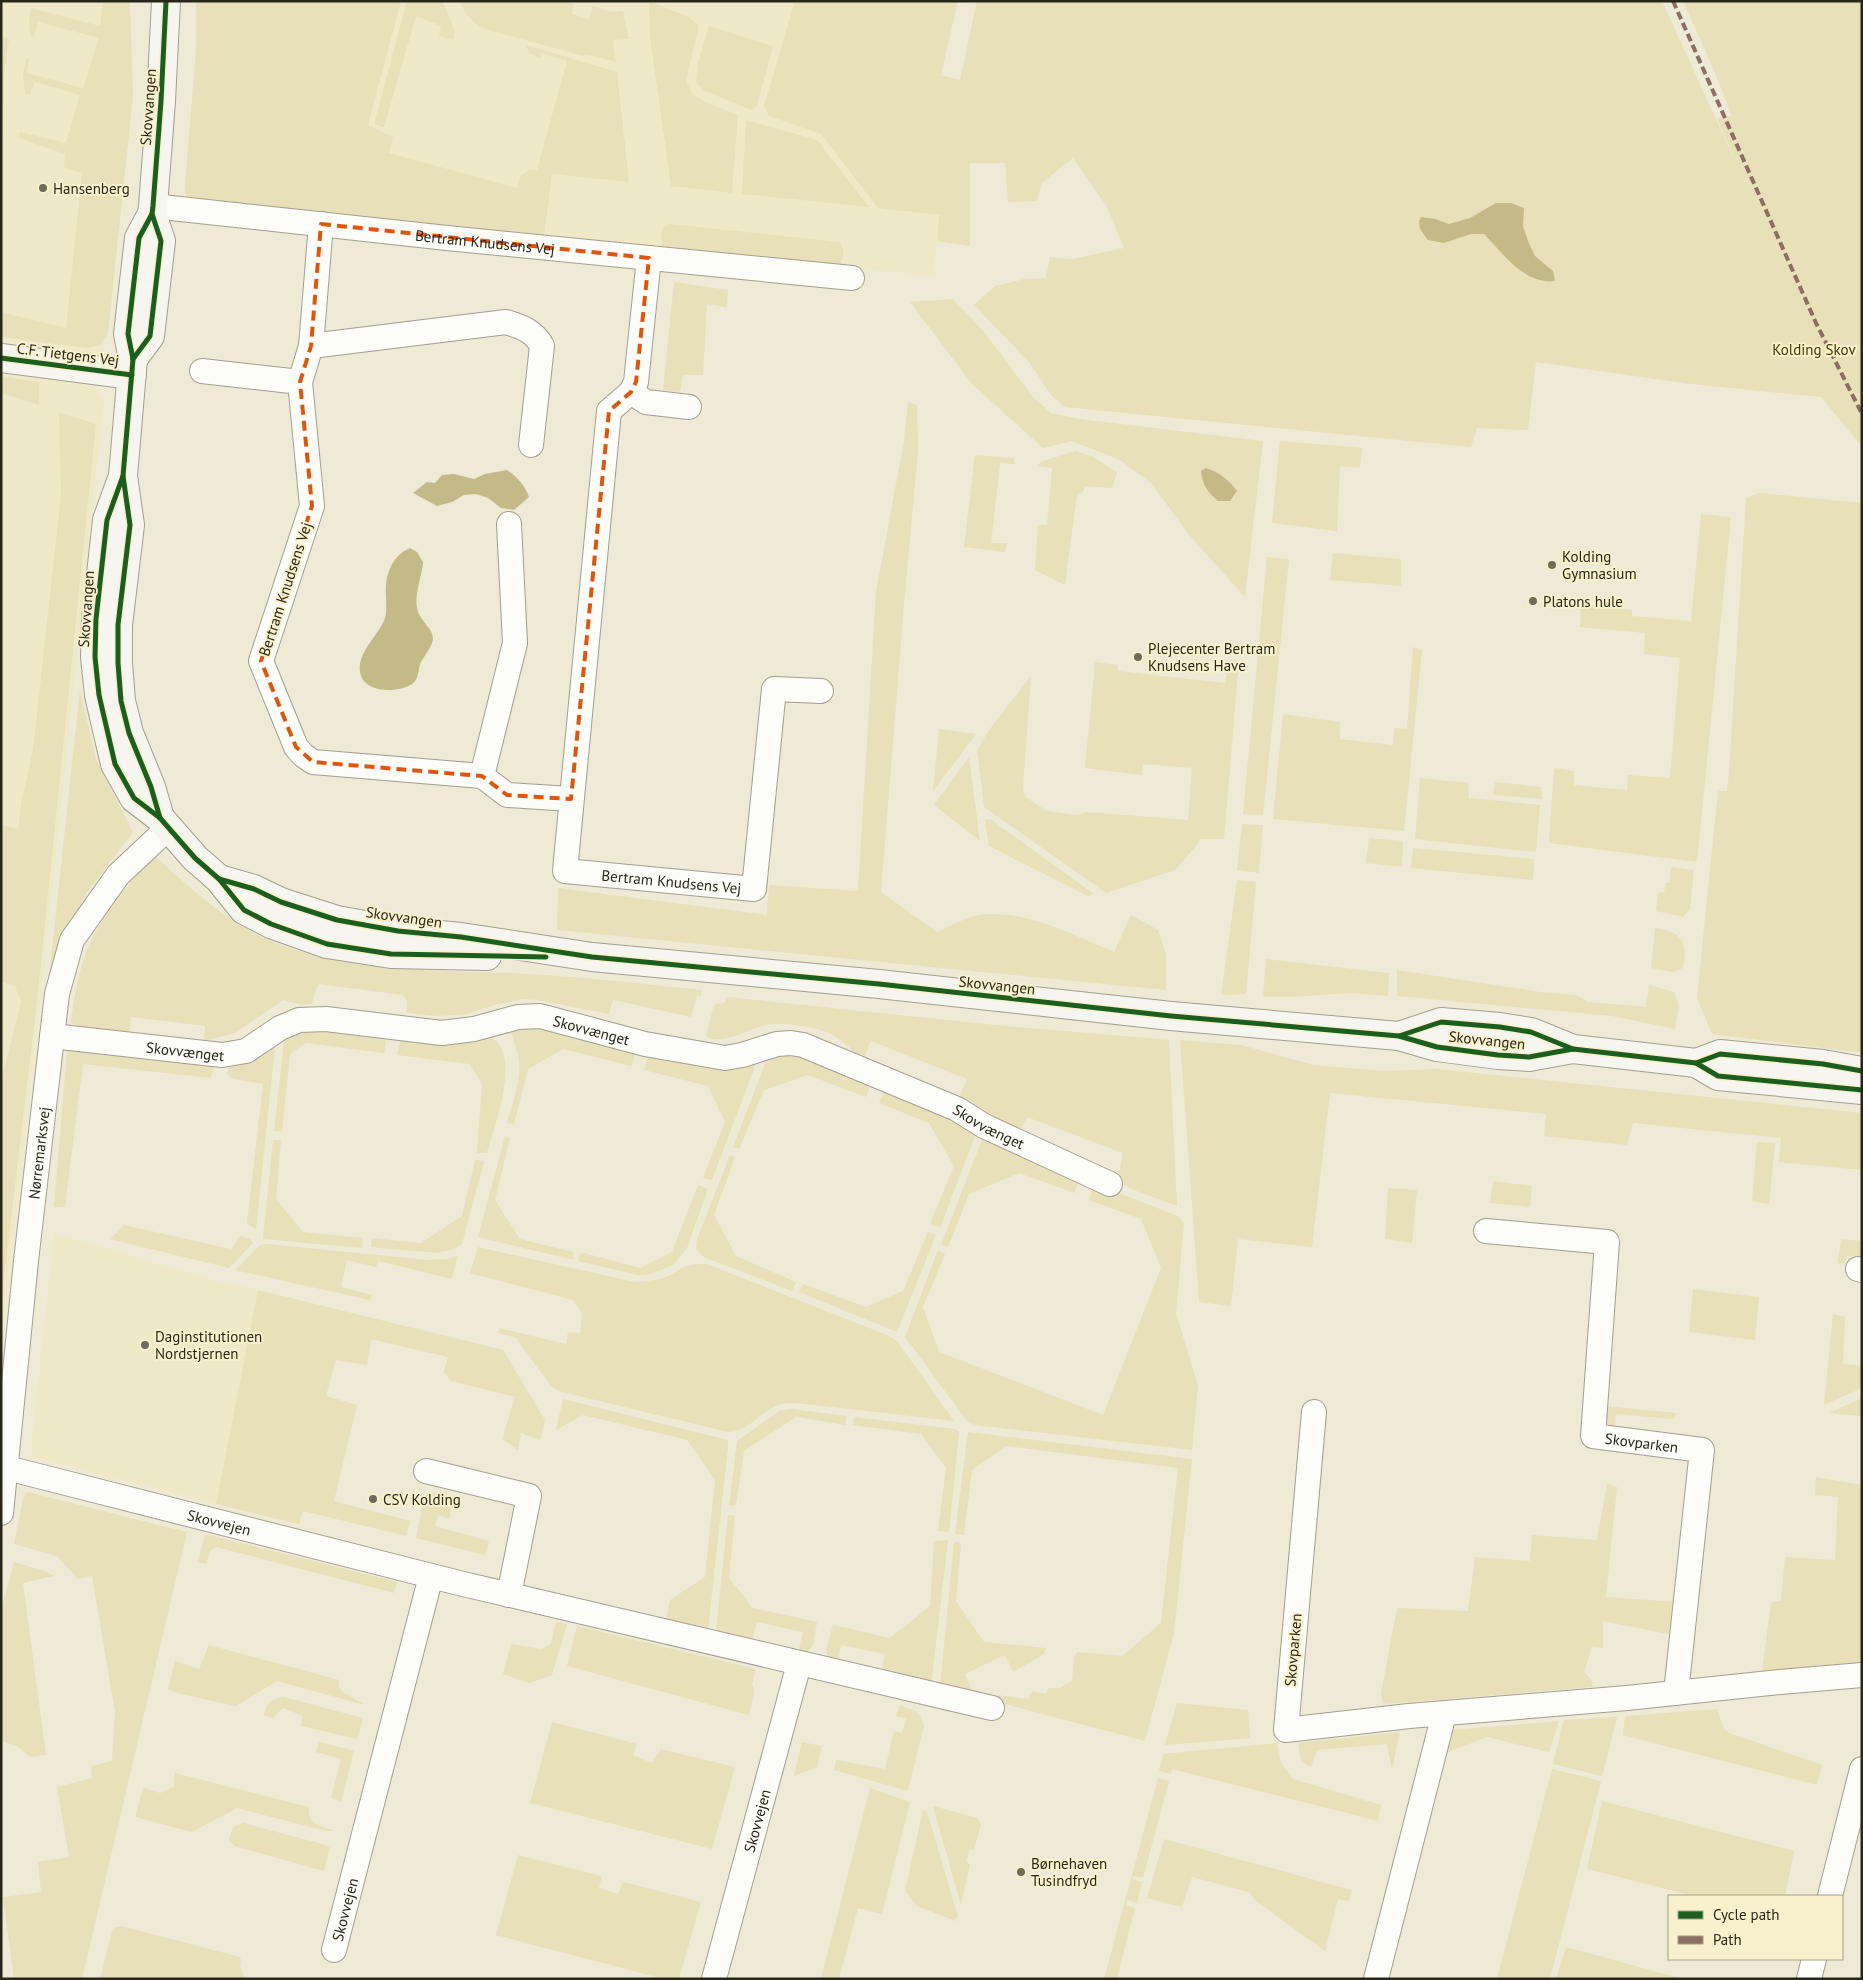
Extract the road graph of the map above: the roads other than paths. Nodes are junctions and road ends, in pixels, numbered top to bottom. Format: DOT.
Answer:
graph roads {
  1 [pos="166,1"];
  2 [pos="153,210"];
  3 [pos="321,224"];
  4 [pos="649,258"];
  5 [pos="852,278"];
  6 [pos="311,346"];
  7 [pos="1,358"];
  8 [pos="133,367"];
  9 [pos="202,370"];
  10 [pos="300,382"];
  11 [pos="631,392"];
  12 [pos="689,407"];
  13 [pos="531,445"];
  14 [pos="509,524"];
  15 [pos="821,691"];
  16 [pos="482,776"];
  17 [pos="571,799"];
  18 [pos="164,824"];
  19 [pos="52,1036"];
  20 [pos="1696,1063"];
  21 [pos="1862,1071"];
  22 [pos="1862,1090"];
  23 [pos="1110,1184"];
  24 [pos="1486,1231"];
  25 [pos="1314,1412"];
  26 [pos="7,1468"];
  27 [pos="426,1471"];
  28 [pos="1,1513"];
  29 [pos="431,1576"];
  30 [pos="509,1595"];
  31 [pos="799,1664"];
  32 [pos="1862,1675"];
  33 [pos="1676,1693"];
  34 [pos="992,1708"];
  35 [pos="1444,1714"];
  36 [pos="1862,1770"];
  37 [pos="1830,1895"];
  38 [pos="334,1950"];
  39 [pos="1814,1960"];
  40 [pos="714,1979"];
  41 [pos="1376,1979"];
  42 [pos="1809,1979"];
  1 -- 2 [label="street, Skovvangen"];
  2 -- 3 [label="street, Bertram Knudsens Vej"];
  2 -- 8 [label="street, Skovvangen"];
  3 -- 4 [label="street, Bertram Knudsens Vej"];
  3 -- 6 [label="street, Bertram Knudsens Vej"];
  4 -- 5 [label="street, Bertram Knudsens Vej"];
  4 -- 11 [label="street"];
  6 -- 10 [label="street, Bertram Knudsens Vej"];
  6 -- 13 [label="street"];
  7 -- 8 [label="street, C.F. Tietgens Vej"];
  8 -- 18 [label="street, Skovvangen"];
  9 -- 10 [label="street"];
  10 -- 16 [label="street, Bertram Knudsens Vej"];
  11 -- 12 [label="street"];
  11 -- 17 [label="street, Bertram Knudsens Vej"];
  14 -- 16 [label="street"];
  15 -- 17 [label="street, Bertram Knudsens Vej"];
  16 -- 17 [label="street"];
  18 -- 19 [label="street, Nørremarksvej"];
  18 -- 20 [label="street, Skovvangen"];
  19 -- 23 [label="street, Skovvænget"];
  19 -- 26 [label="street, Nørremarksvej"];
  20 -- 21 [label="street, Skovvangen"];
  20 -- 22 [label="street, Skovvangen"];
  24 -- 33 [label="street, Skovparken"];
  25 -- 35 [label="street, Skovparken"];
  26 -- 28 [label="street, Nørremarksvej"];
  26 -- 29 [label="street, Skovvejen"];
  27 -- 30 [label="street"];
  29 -- 30 [label="street, Skovvejen"];
  29 -- 38 [label="street, Skovvejen"];
  30 -- 31 [label="street, Skovvejen"];
  31 -- 34 [label="street, Skovvejen"];
  31 -- 40 [label="street, Skovvejen"];
  32 -- 33 [label="street, Skovparken"];
  33 -- 35 [label="street, Skovparken"];
  35 -- 41 [label="street"];
  36 -- 37 [label="street"];
  39 -- 42 [label="street"];
}
